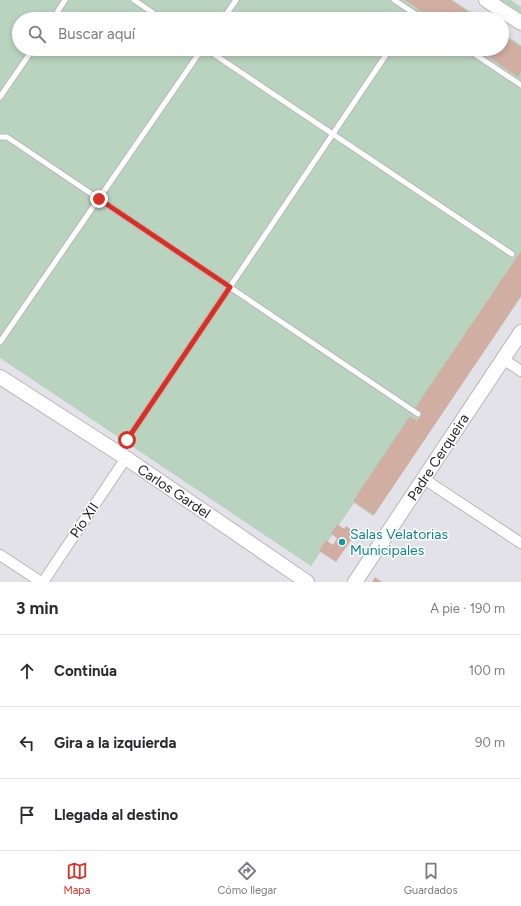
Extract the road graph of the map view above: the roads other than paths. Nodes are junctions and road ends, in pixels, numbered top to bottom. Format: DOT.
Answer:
graph roads {
  1 [pos="65,0"];
  2 [pos="134,0"];
  3 [pos="236,0"];
  4 [pos="394,0"];
  5 [pos="486,0"];
  6 [pos="57,12"];
  7 [pos="152,12"];
  8 [pos="228,12"];
  9 [pos="412,12"];
  10 [pos="504,12"];
  11 [pos="509,15"];
  12 [pos="521,23"];
  13 [pos="27,56"];
  14 [pos="197,56"];
  15 [pos="216,56"];
  16 [pos="385,56"];
  17 [pos="478,56"];
  18 [pos="521,85"];
  19 [pos="0,97"];
  20 [pos="333,134"];
  21 [pos="0,137"];
  22 [pos="99,199"];
  23 [pos="512,254"];
  24 [pos="230,287"];
  25 [pos="521,332"];
  26 [pos="0,342"];
  27 [pos="504,359"];
  28 [pos="521,371"];
  29 [pos="0,377"];
  30 [pos="418,414"];
  31 [pos="127,440"];
  32 [pos="126,458"];
  33 [pos="424,479"];
  34 [pos="521,543"];
  35 [pos="0,555"];
  36 [pos="42,582"];
  37 [pos="307,582"];
  38 [pos="355,582"];
  1 -- 6 [label="lane"];
  2 -- 7 [label="lane"];
  3 -- 8 [label="lane"];
  4 -- 9 [label="lane"];
  5 -- 10 [label="street"];
  11 -- 12 [label="street"];
  13 -- 19 [label="lane"];
  14 -- 22 [label="lane"];
  15 -- 20 [label="lane"];
  16 -- 20 [label="lane"];
  17 -- 18 [label="lane"];
  20 -- 23 [label="lane"];
  20 -- 24 [label="lane"];
  21 -- 22 [label="lane"];
  22 -- 24 [label="lane"];
  22 -- 26 [label="lane"];
  24 -- 30 [label="lane"];
  24 -- 31 [label="lane"];
  25 -- 27 [label="street, Padre Cerqueira"];
  27 -- 28 [label="street"];
  27 -- 33 [label="street, Padre Cerqueira"];
  29 -- 32 [label="street, Carlos Gardel"];
  32 -- 36 [label="street, Pío XII"];
  32 -- 37 [label="street, Carlos Gardel"];
  33 -- 34 [label="street"];
  33 -- 38 [label="street, Padre Cerqueira"];
  35 -- 36 [label="street"];
}
